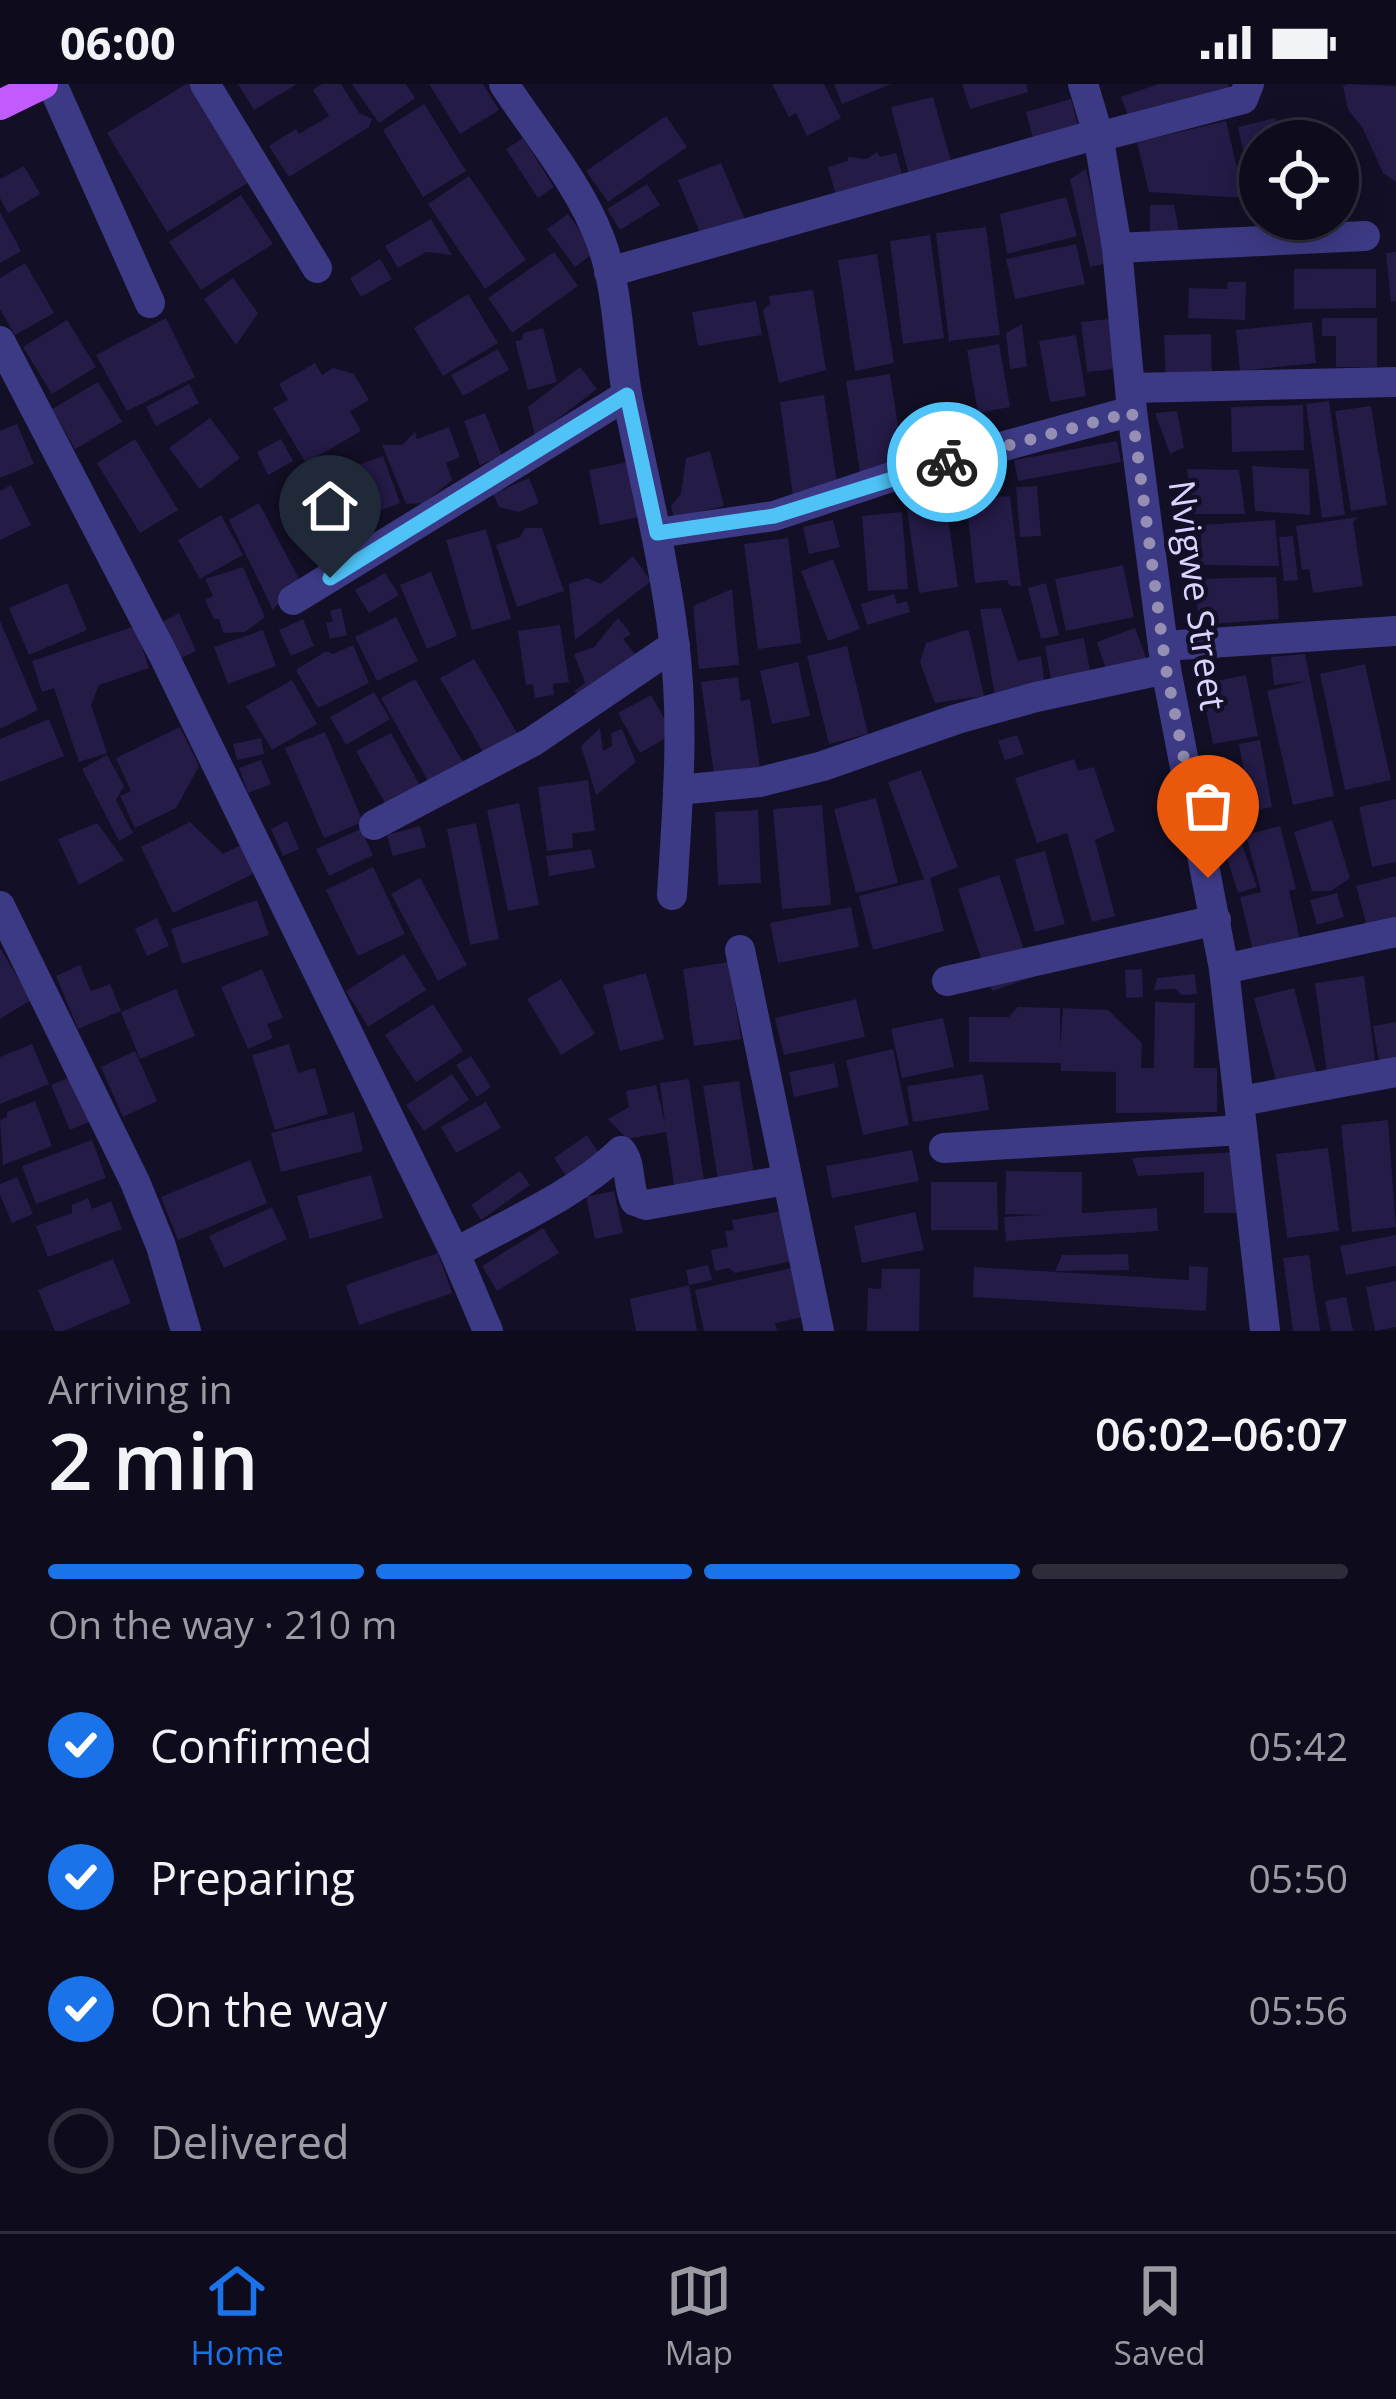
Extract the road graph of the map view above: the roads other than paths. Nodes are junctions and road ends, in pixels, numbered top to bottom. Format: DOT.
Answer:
graph roads {
  1 [pos="43,84"];
  2 [pos="52,84"];
  3 [pos="206,84"];
  4 [pos="504,84"];
  5 [pos="1083,84"];
  6 [pos="1249,84"];
  7 [pos="0,105"];
  8 [pos="1098,135"];
  9 [pos="1365,236"];
  10 [pos="1117,248"];
  11 [pos="317,268"];
  12 [pos="609,272"];
  13 [pos="150,303"];
  14 [pos="0,341"];
  15 [pos="1396,382"];
  16 [pos="627,395"];
  17 [pos="1132,400"];
  18 [pos="657,533"];
  19 [pos="293,600"];
  20 [pos="1396,632"];
  21 [pos="675,645"];
  22 [pos="1165,657"];
  23 [pos="678,790"];
  24 [pos="374,825"];
  25 [pos="672,896"];
  26 [pos="0,906"];
  27 [pos="1216,920"];
  28 [pos="1396,932"];
  29 [pos="740,950"];
  30 [pos="1224,969"];
  31 [pos="947,980"];
  32 [pos="1396,1072"];
  33 [pos="1241,1115"];
  34 [pos="944,1148"];
  35 [pos="785,1180"];
  36 [pos="455,1253"];
  37 [pos="186,1331"];
  38 [pos="488,1331"];
  39 [pos="819,1331"];
  40 [pos="1265,1331"];
  1 -- 7 [label="main road"];
  2 -- 13 [label="street"];
  3 -- 11 [label="street"];
  4 -- 12 [label="street"];
  5 -- 8 [label="street, Nvigwe Street"];
  6 -- 8 [label="street"];
  8 -- 10 [label="street, Nvigwe Street"];
  8 -- 12 [label="street"];
  9 -- 10 [label="street"];
  10 -- 17 [label="street, Nvigwe Street"];
  12 -- 16 [label="street"];
  14 -- 36 [label="street"];
  15 -- 17 [label="street"];
  16 -- 18 [label="street"];
  16 -- 19 [label="street"];
  17 -- 18 [label="street"];
  17 -- 22 [label="street, Nvigwe Street"];
  18 -- 21 [label="street"];
  20 -- 22 [label="street"];
  21 -- 23 [label="street"];
  21 -- 24 [label="street"];
  22 -- 23 [label="street"];
  22 -- 27 [label="street, Nvigwe Street"];
  23 -- 25 [label="street"];
  26 -- 37 [label="street"];
  27 -- 30 [label="street, Nvigwe Street"];
  27 -- 31 [label="street"];
  28 -- 30 [label="street"];
  29 -- 35 [label="street"];
  30 -- 33 [label="street, Nvigwe Street"];
  32 -- 33 [label="street"];
  33 -- 34 [label="street"];
  33 -- 40 [label="street, Nvigwe Street"];
  35 -- 36 [label="street"];
  35 -- 39 [label="street"];
  36 -- 38 [label="street"];
}
